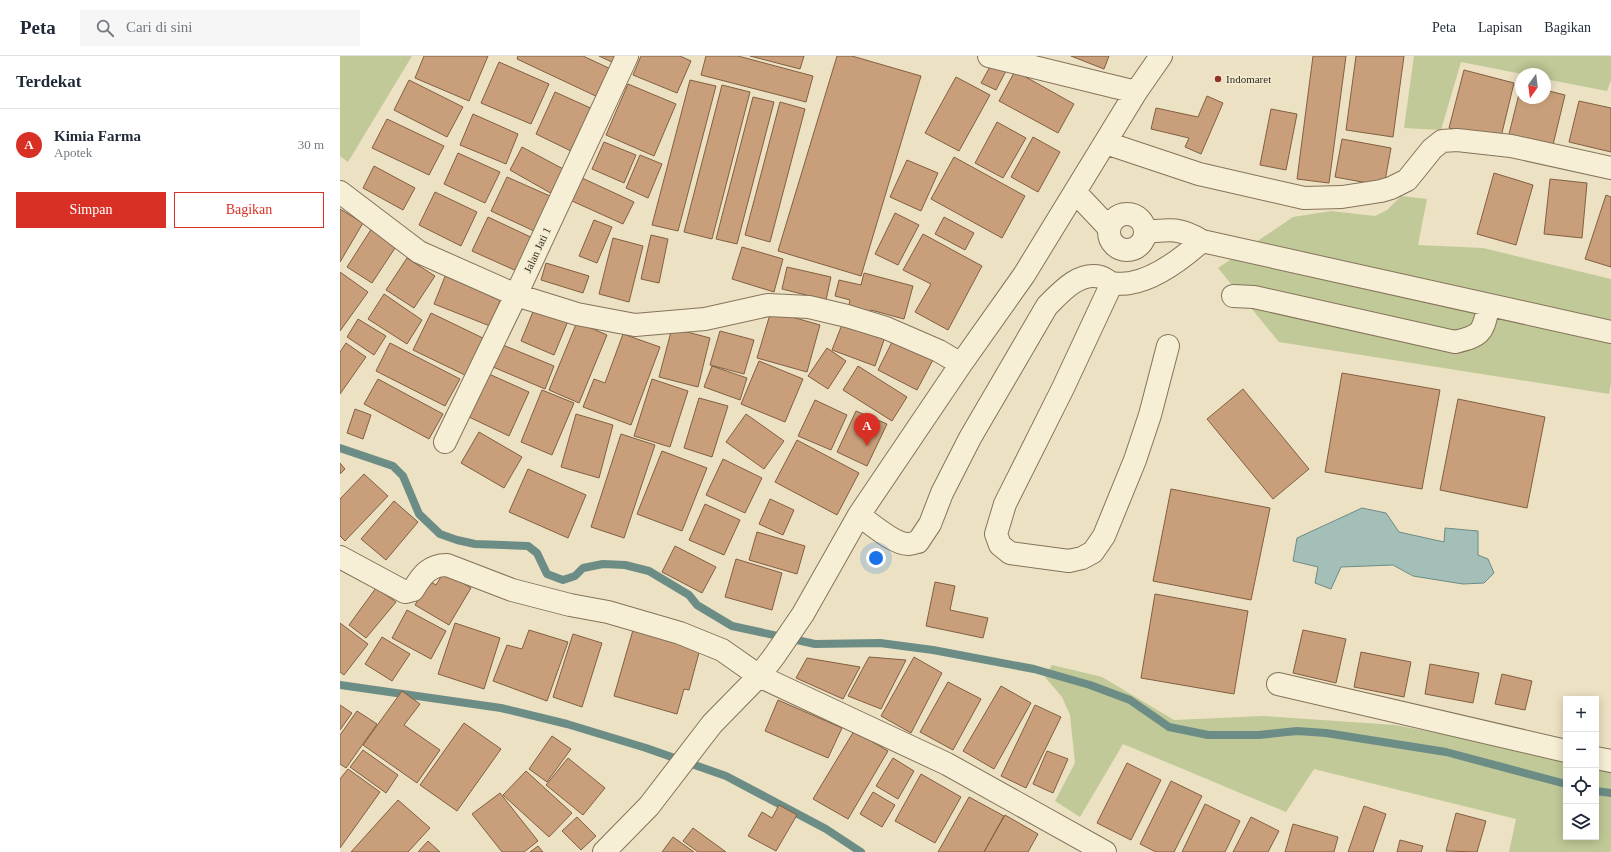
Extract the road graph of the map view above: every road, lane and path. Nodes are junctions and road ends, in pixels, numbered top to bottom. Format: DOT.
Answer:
graph roads {
  1 [pos="626,56"];
  2 [pos="989,56"];
  3 [pos="1161,56"];
  4 [pos="1136,92"];
  5 [pos="1106,143"];
  6 [pos="1611,168"];
  7 [pos="340,192"];
  8 [pos="1075,192"];
  9 [pos="1146,232"];
  10 [pos="1112,237"];
  11 [pos="1202,241"];
  12 [pos="1107,280"];
  13 [pos="516,295"];
  14 [pos="1233,296"];
  15 [pos="1490,304"];
  16 [pos="1611,332"];
  17 [pos="1168,346"];
  18 [pos="960,364"];
  19 [pos="445,442"];
  20 [pos="859,515"];
  21 [pos="340,556"];
  22 [pos="759,676"];
  23 [pos="1278,684"];
  24 [pos="1563,750"];
  25 [pos="1599,759"];
  26 [pos="1611,761"];
  27 [pos="604,852"];
  28 [pos="1105,852"];
  1 -- 13 [label="street, Jalan Jati 1"];
  2 -- 4 [label="street"];
  3 -- 4 [label="street"];
  4 -- 5 [label="street"];
  5 -- 6 [label="street"];
  5 -- 8 [label="street"];
  7 -- 13 [label="street"];
  8 -- 10 [label="street"];
  8 -- 18 [label="street"];
  9 -- 10 [label="street"];
  9 -- 10 [label="street"];
  9 -- 11 [label="street"];
  10 -- 12 [label="street"];
  11 -- 12 [label="street"];
  11 -- 15 [label="street"];
  12 -- 17 [label="street"];
  12 -- 20 [label="street"];
  13 -- 18 [label="street"];
  13 -- 19 [label="street, Jalan Jati 1"];
  14 -- 15 [label="street"];
  15 -- 16 [label="street"];
  18 -- 20 [label="street"];
  20 -- 22 [label="street"];
  21 -- 22 [label="street"];
  22 -- 27 [label="street"];
  22 -- 28 [label="street"];
  23 -- 24 [label="street"];
  25 -- 26 [label="street"];
}
